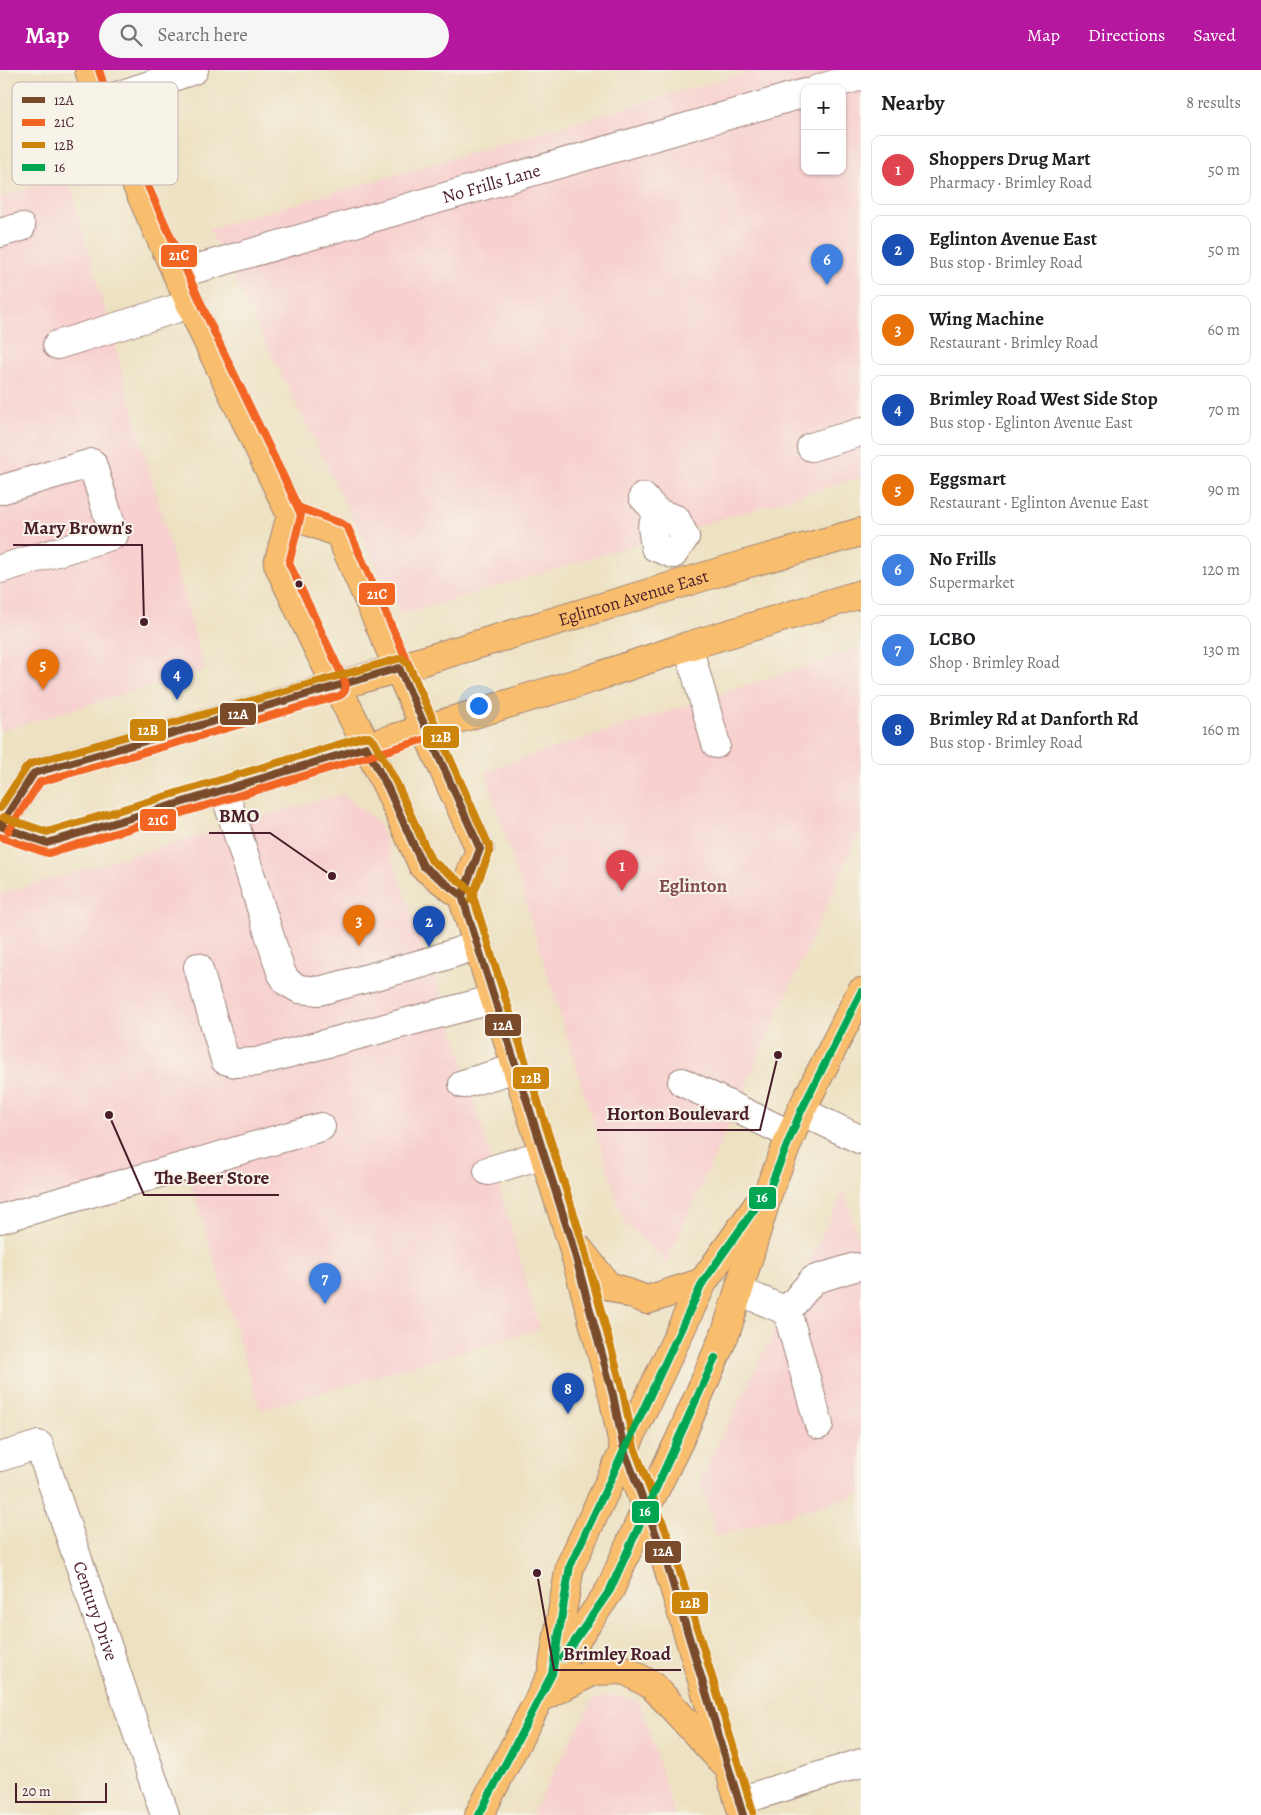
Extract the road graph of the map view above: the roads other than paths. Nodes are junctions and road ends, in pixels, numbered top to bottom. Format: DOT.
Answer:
graph roads {
  1 [pos="89,70"];
  2 [pos="194,70"];
  3 [pos="861,76"];
  4 [pos="93,82"];
  5 [pos="158,82"];
  6 [pos="831,85"];
  7 [pos="801,94"];
  8 [pos="137,185"];
  9 [pos="178,274"];
  10 [pos="191,304"];
  11 [pos="56,345"];
  12 [pos="861,432"];
  13 [pos="811,446"];
  14 [pos="0,490"];
  15 [pos="650,505"];
  16 [pos="291,516"];
  17 [pos="861,532"];
  18 [pos="0,569"];
  19 [pos="682,583"];
  20 [pos="861,594"];
  21 [pos="688,646"];
  22 [pos="399,668"];
  23 [pos="336,686"];
  24 [pos="426,728"];
  25 [pos="716,744"];
  26 [pos="366,747"];
  27 [pos="224,790"];
  28 [pos="0,826"];
  29 [pos="462,896"];
  30 [pos="478,945"];
  31 [pos="198,967"];
  32 [pos="861,992"];
  33 [pos="495,999"];
  34 [pos="517,1068"];
  35 [pos="682,1082"];
  36 [pos="463,1084"];
  37 [pos="796,1123"];
  38 [pos="321,1127"];
  39 [pos="861,1140"];
  40 [pos="544,1154"];
  41 [pos="488,1171"];
  42 [pos="770,1187"];
  43 [pos="0,1219"];
  44 [pos="571,1240"];
  45 [pos="855,1267"];
  46 [pos="703,1282"];
  47 [pos="739,1291"];
  48 [pos="787,1310"];
  49 [pos="819,1425"];
  50 [pos="624,1450"];
  51 [pos="0,1458"];
  52 [pos="646,1508"];
  53 [pos="546,1686"];
  54 [pos="861,1763"];
  55 [pos="728,1767"];
  56 [pos="741,1808"];
  57 [pos="165,1815"];
  58 [pos="479,1815"];
  1 -- 4 [label="main road"];
  2 -- 5 [label="street"];
  3 -- 6 [label="street"];
  7 -- 9 [label="street, No Frills Lane"];
  8 -- 9 [label="main road"];
  9 -- 10 [label="main road"];
  10 -- 11 [label="street"];
  10 -- 16 [label="main road"];
  12 -- 13 [label="street"];
  14 -- 18 [label="street"];
  15 -- 19 [label="street"];
  16 -- 22 [label="main road"];
  16 -- 23 [label="main road"];
  17 -- 19 [label="main road, Eglinton Avenue East"];
  19 -- 22 [label="main road, Eglinton Avenue East"];
  20 -- 21 [label="main road, Eglinton Avenue East"];
  21 -- 24 [label="main road, Eglinton Avenue East"];
  21 -- 25 [label="street"];
  22 -- 23 [label="main road, Eglinton Avenue East"];
  22 -- 24 [label="main road"];
  23 -- 26 [label="main road"];
  23 -- 28 [label="main road, Eglinton Avenue East"];
  24 -- 26 [label="main road, Eglinton Avenue East"];
  24 -- 29 [label="main road"];
  26 -- 27 [label="main road, Eglinton Avenue East"];
  26 -- 29 [label="main road"];
  27 -- 28 [label="main road, Eglinton Avenue East"];
  27 -- 30 [label="street"];
  29 -- 30 [label="main road"];
  30 -- 33 [label="main road"];
  31 -- 33 [label="street"];
  32 -- 37 [label="main road"];
  33 -- 34 [label="main road"];
  34 -- 36 [label="street"];
  34 -- 40 [label="main road"];
  35 -- 37 [label="street"];
  37 -- 39 [label="street"];
  37 -- 42 [label="main road"];
  38 -- 43 [label="street"];
  40 -- 41 [label="street"];
  40 -- 44 [label="main road"];
  42 -- 46 [label="main road"];
  42 -- 47 [label="main road"];
  44 -- 46 [label="main road"];
  44 -- 50 [label="main road"];
  45 -- 48 [label="street"];
  46 -- 50 [label="main road"];
  47 -- 48 [label="street"];
  47 -- 52 [label="main road"];
  48 -- 49 [label="street"];
  50 -- 52 [label="main road"];
  50 -- 53 [label="main road"];
  51 -- 57 [label="street, Century Drive"];
  52 -- 53 [label="main road"];
  52 -- 55 [label="main road"];
  53 -- 55 [label="main road"];
  53 -- 58 [label="main road"];
  54 -- 56 [label="street"];
  55 -- 56 [label="main road"];
}
